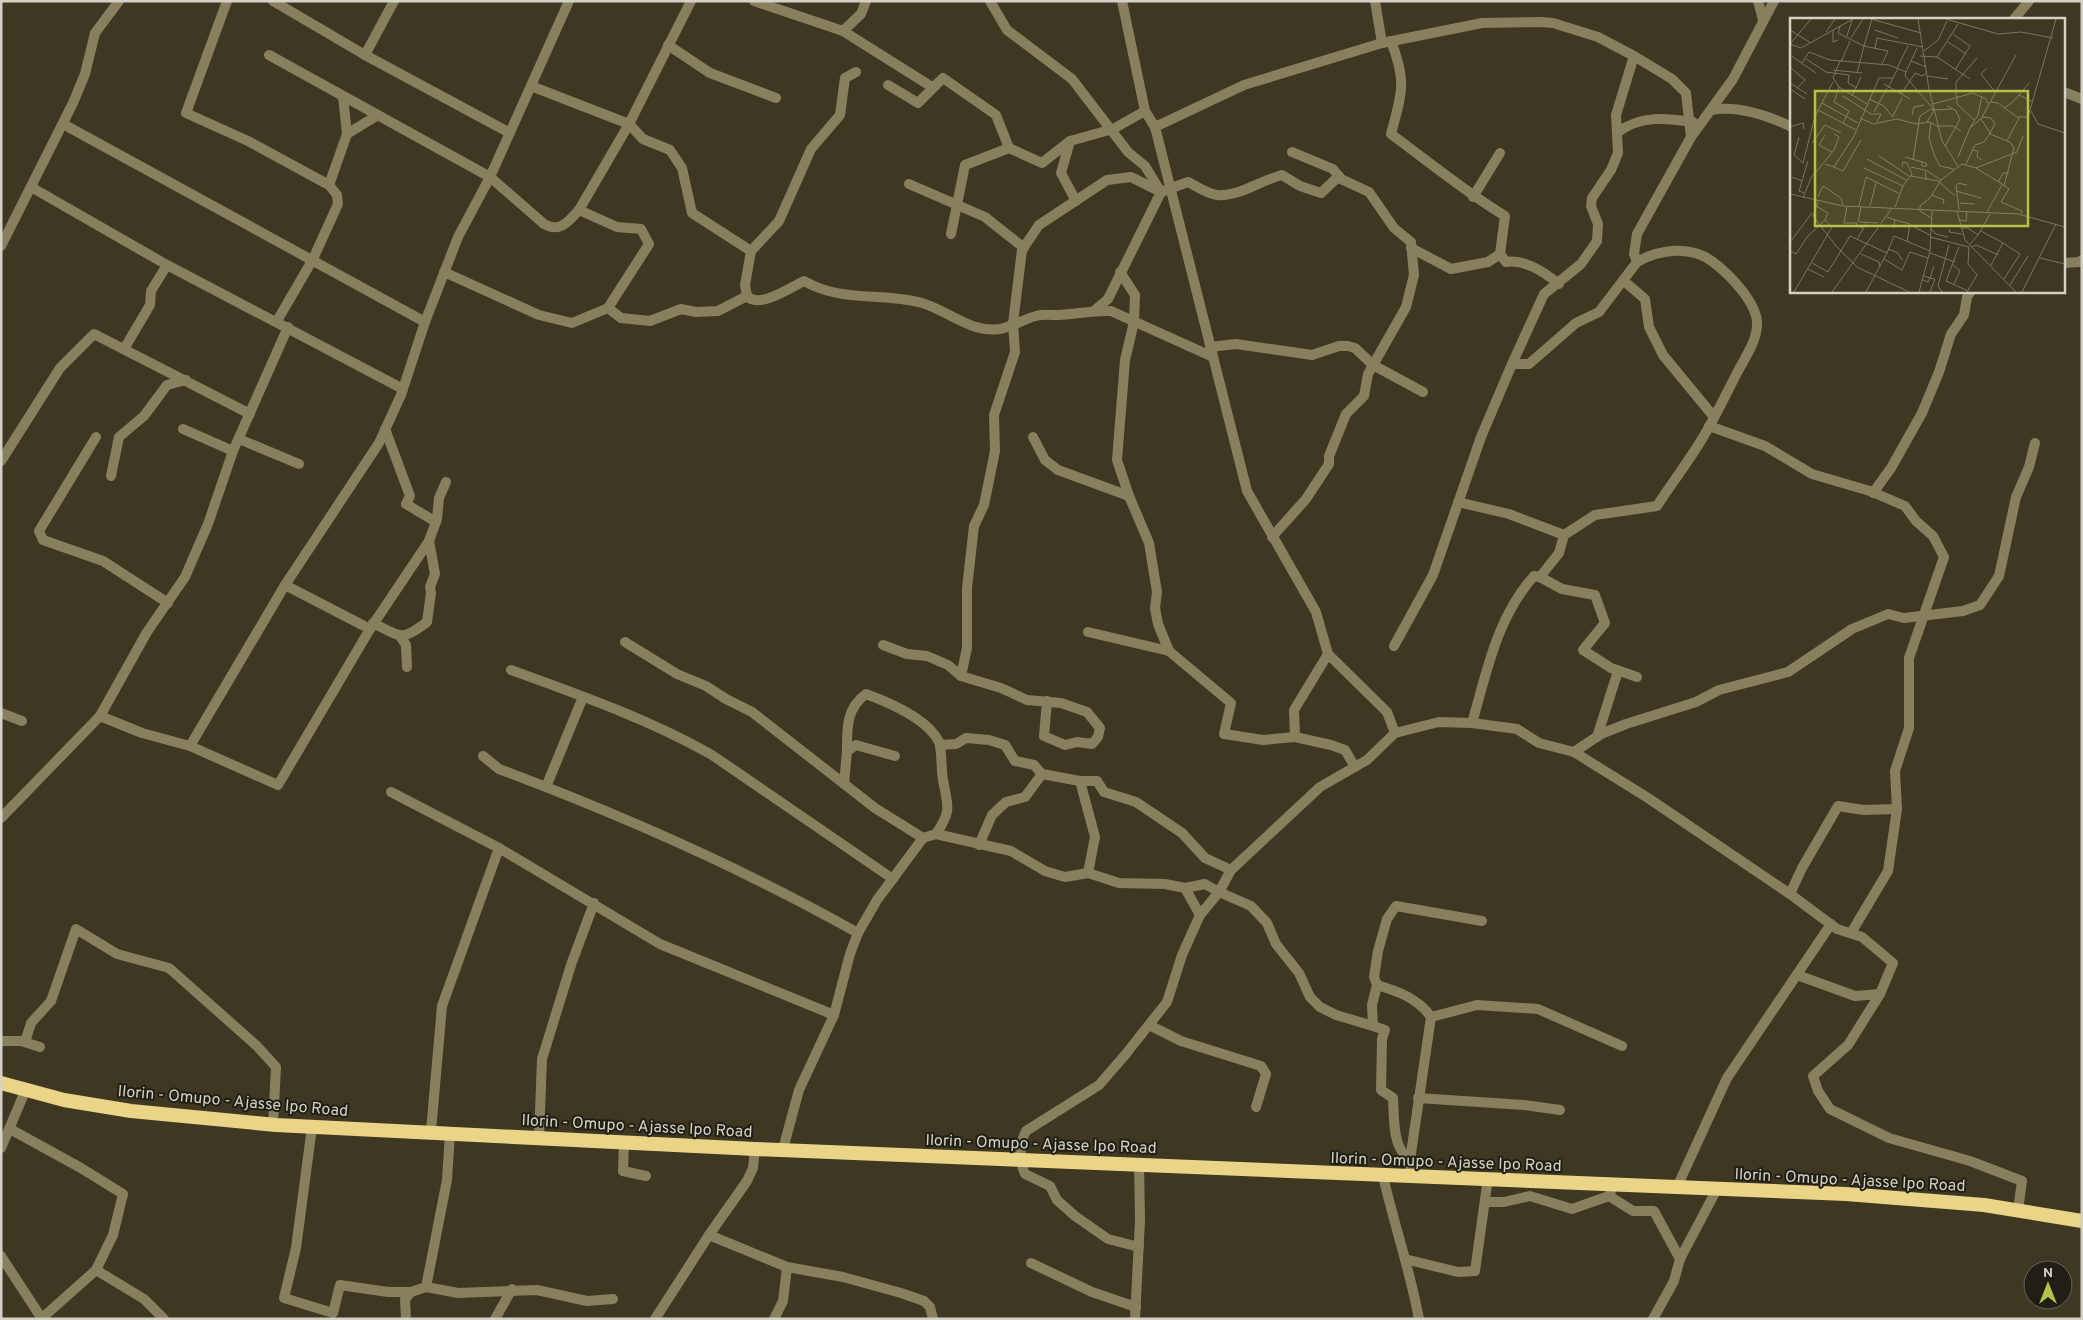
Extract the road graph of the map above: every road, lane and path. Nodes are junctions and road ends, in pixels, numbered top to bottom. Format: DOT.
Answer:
graph roads {
  1 [pos="119,1"];
  2 [pos="227,1"];
  3 [pos="273,1"];
  4 [pos="394,1"];
  5 [pos="569,1"];
  6 [pos="690,1"];
  7 [pos="754,1"];
  8 [pos="866,1"];
  9 [pos="990,1"];
  10 [pos="1122,1"];
  11 [pos="1375,1"];
  12 [pos="1758,1"];
  13 [pos="1774,1"];
  14 [pos="2029,1"];
  15 [pos="2015,18"];
  16 [pos="1763,20"];
  17 [pos="843,31"];
  18 [pos="1387,42"];
  19 [pos="668,45"];
  20 [pos="269,55"];
  21 [pos="365,55"];
  22 [pos="1634,56"];
  23 [pos="856,72"];
  24 [pos="888,85"];
  25 [pos="531,86"];
  26 [pos="932,86"];
  27 [pos="2066,93"];
  28 [pos="343,96"];
  29 [pos="776,98"];
  30 [pos="2082,99"];
  31 [pos="1712,110"];
  32 [pos="1145,111"];
  33 [pos="378,115"];
  34 [pos="1689,121"];
  35 [pos="1702,123"];
  36 [pos="63,124"];
  37 [pos="629,124"];
  38 [pos="1790,126"];
  39 [pos="1155,127"];
  40 [pos="1112,129"];
  41 [pos="1618,132"];
  42 [pos="510,133"];
  43 [pos="347,134"];
  44 [pos="1691,137"];
  45 [pos="1070,141"];
  46 [pos="1010,148"];
  47 [pos="1292,152"];
  48 [pos="1500,153"];
  49 [pos="1339,176"];
  50 [pos="490,177"];
  51 [pos="328,184"];
  52 [pos="909,184"];
  53 [pos="31,187"];
  54 [pos="1165,190"];
  55 [pos="1473,197"];
  56 [pos="1076,201"];
  57 [pos="957,206"];
  58 [pos="579,210"];
  59 [pos="951,234"];
  60 [pos="1,246"];
  61 [pos="1024,248"];
  62 [pos="1412,248"];
  63 [pos="751,251"];
  64 [pos="1500,254"];
  65 [pos="313,259"];
  66 [pos="2082,260"];
  67 [pos="1637,262"];
  68 [pos="2066,263"];
  69 [pos="167,265"];
  70 [pos="444,272"];
  71 [pos="1120,272"];
  72 [pos="1624,281"];
  73 [pos="1559,284"];
  74 [pos="1970,292"];
  75 [pos="747,296"];
  76 [pos="608,308"];
  77 [pos="1095,310"];
  78 [pos="277,321"];
  79 [pos="425,322"];
  80 [pos="1134,322"];
  81 [pos="1013,323"];
  82 [pos="288,327"];
  83 [pos="124,349"];
  84 [pos="1212,352"];
  85 [pos="1512,364"];
  86 [pos="1373,365"];
  87 [pos="186,380"];
  88 [pos="403,389"];
  89 [pos="1423,392"];
  90 [pos="250,414"];
  91 [pos="1712,422"];
  92 [pos="182,429"];
  93 [pos="385,429"];
  94 [pos="96,437"];
  95 [pos="1033,437"];
  96 [pos="238,440"];
  97 [pos="2035,443"];
  98 [pos="234,451"];
  99 [pos="1,461"];
  100 [pos="299,464"];
  101 [pos="112,476"];
  102 [pos="446,482"];
  103 [pos="1873,492"];
  104 [pos="1129,496"];
  105 [pos="1458,502"];
  106 [pos="436,522"];
  107 [pos="1564,535"];
  108 [pos="1272,538"];
  109 [pos="429,541"];
  110 [pos="1540,577"];
  111 [pos="285,585"];
  112 [pos="168,603"];
  113 [pos="1924,616"];
  114 [pos="372,626"];
  115 [pos="1088,632"];
  116 [pos="400,636"];
  117 [pos="625,642"];
  118 [pos="883,645"];
  119 [pos="1394,646"];
  120 [pos="1169,651"];
  121 [pos="1328,654"];
  122 [pos="407,666"];
  123 [pos="511,670"];
  124 [pos="1618,670"];
  125 [pos="961,676"];
  126 [pos="1637,677"];
  127 [pos="583,697"];
  128 [pos="1047,702"];
  129 [pos="1,713"];
  130 [pos="100,716"];
  131 [pos="22,721"];
  132 [pos="1472,723"];
  133 [pos="1396,733"];
  134 [pos="1295,737"];
  135 [pos="1597,737"];
  136 [pos="940,745"];
  137 [pos="190,746"];
  138 [pos="847,750"];
  139 [pos="1574,752"];
  140 [pos="483,756"];
  141 [pos="895,756"];
  142 [pos="1355,767"];
  143 [pos="1042,774"];
  144 [pos="1080,781"];
  145 [pos="844,784"];
  146 [pos="546,787"];
  147 [pos="392,792"];
  148 [pos="1897,809"];
  149 [pos="1,818"];
  150 [pos="936,834"];
  151 [pos="922,838"];
  152 [pos="979,846"];
  153 [pos="499,848"];
  154 [pos="1231,870"];
  155 [pos="1088,873"];
  156 [pos="893,879"];
  157 [pos="1185,888"];
  158 [pos="1219,892"];
  159 [pos="1790,894"];
  160 [pos="594,902"];
  161 [pos="1200,915"];
  162 [pos="1482,921"];
  163 [pos="1831,924"];
  164 [pos="858,933"];
  165 [pos="1851,933"];
  166 [pos="1797,975"];
  167 [pos="1377,985"];
  168 [pos="1880,994"];
  169 [pos="834,1015"];
  170 [pos="1431,1017"];
  171 [pos="1149,1025"];
  172 [pos="1373,1026"];
  173 [pos="1,1041"];
  174 [pos="25,1042"];
  175 [pos="1622,1046"];
  176 [pos="40,1047"];
  177 [pos="1,1084"];
  178 [pos="26,1089"];
  179 [pos="1418,1098"];
  180 [pos="1256,1107"];
  181 [pos="1560,1110"];
  182 [pos="274,1124"];
  183 [pos="312,1127"];
  184 [pos="10,1129"];
  185 [pos="431,1131"];
  186 [pos="450,1133"];
  187 [pos="538,1138"];
  188 [pos="624,1142"];
  189 [pos="1,1148"];
  190 [pos="784,1148"];
  191 [pos="755,1149"];
  192 [pos="1020,1160"];
  193 [pos="1410,1160"];
  194 [pos="1140,1163"];
  195 [pos="1411,1175"];
  196 [pos="646,1176"];
  197 [pos="1383,1176"];
  198 [pos="1488,1178"];
  199 [pos="1677,1187"];
  200 [pos="1717,1189"];
  201 [pos="1611,1191"];
  202 [pos="1485,1202"];
  203 [pos="2018,1210"];
  204 [pos="2082,1220"];
  205 [pos="709,1235"];
  206 [pos="1139,1247"];
  207 [pos="1,1256"];
  208 [pos="1405,1259"];
  209 [pos="1680,1259"];
  210 [pos="1031,1263"];
  211 [pos="787,1267"];
  212 [pos="96,1270"];
  213 [pos="426,1287"];
  214 [pos="512,1289"];
  215 [pos="411,1292"];
  216 [pos="613,1299"];
  217 [pos="1136,1308"];
  218 [pos="41,1319"];
  219 [pos="164,1319"];
  220 [pos="406,1319"];
  221 [pos="495,1319"];
  222 [pos="655,1319"];
  223 [pos="774,1319"];
  224 [pos="933,1319"];
  225 [pos="1135,1319"];
  226 [pos="1419,1319"];
  227 [pos="1653,1319"];
  1 -- 36 [label="street"];
  2 -- 51 [label="street"];
  3 -- 21 [label="street"];
  4 -- 21 [label="street"];
  5 -- 25 [label="street"];
  6 -- 19 [label="street"];
  7 -- 17 [label="street"];
  8 -- 17 [label="street"];
  9 -- 40 [label="street"];
  10 -- 32 [label="street"];
  11 -- 18 [label="street"];
  12 -- 16 [label="street"];
  13 -- 16 [label="street"];
  14 -- 15 [label="street"];
  16 -- 31 [label="street"];
  17 -- 26 [label="street"];
  18 -- 22 [label="street"];
  18 -- 39 [label="street"];
  18 -- 55 [label="street"];
  19 -- 29 [label="street"];
  19 -- 37 [label="street"];
  20 -- 28 [label="street"];
  21 -- 42 [label="street"];
  22 -- 34 [label="street"];
  22 -- 41 [label="street"];
  23 -- 63 [label="street"];
  24 -- 26 [label="street"];
  25 -- 37 [label="street"];
  25 -- 42 [label="street"];
  26 -- 46 [label="street"];
  27 -- 30 [label="street"];
  28 -- 33 [label="street"];
  28 -- 43 [label="street"];
  31 -- 35 [label="street"];
  31 -- 38 [label="street"];
  32 -- 39 [label="street"];
  32 -- 40 [label="street"];
  33 -- 43 [label="street"];
  33 -- 50 [label="street"];
  34 -- 35 [label="street"];
  34 -- 41 [label="street"];
  34 -- 44 [label="street"];
  35 -- 44 [label="street"];
  36 -- 53 [label="street"];
  36 -- 65 [label="street"];
  37 -- 58 [label="street"];
  37 -- 63 [label="street"];
  39 -- 54 [label="street"];
  40 -- 45 [label="street"];
  40 -- 54 [label="street"];
  41 -- 73 [label="street"];
  42 -- 50 [label="street"];
  43 -- 51 [label="street"];
  44 -- 67 [label="street"];
  45 -- 46 [label="street"];
  45 -- 56 [label="street"];
  46 -- 57 [label="street"];
  47 -- 49 [label="street"];
  48 -- 55 [label="street"];
  49 -- 54 [label="street"];
  49 -- 62 [label="street"];
  50 -- 58 [label="street"];
  50 -- 70 [label="street"];
  51 -- 65 [label="street"];
  52 -- 57 [label="street"];
  53 -- 60 [label="street"];
  53 -- 69 [label="street"];
  54 -- 56 [label="street"];
  54 -- 71 [label="street"];
  54 -- 84 [label="street"];
  55 -- 64 [label="street"];
  56 -- 61 [label="street"];
  57 -- 59 [label="street"];
  57 -- 61 [label="street"];
  58 -- 76 [label="street"];
  61 -- 81 [label="street"];
  62 -- 64 [label="street"];
  62 -- 86 [label="street"];
  63 -- 75 [label="street"];
  64 -- 73 [label="street"];
  65 -- 78 [label="street"];
  65 -- 79 [label="street"];
  66 -- 68 [label="street"];
  67 -- 72 [label="street"];
  67 -- 91 [label="street"];
  69 -- 78 [label="street"];
  69 -- 83 [label="street"];
  70 -- 76 [label="street"];
  70 -- 79 [label="street"];
  71 -- 77 [label="street"];
  71 -- 80 [label="street"];
  72 -- 85 [label="street"];
  72 -- 91 [label="street"];
  73 -- 85 [label="street"];
  74 -- 103 [label="street"];
  75 -- 76 [label="street"];
  75 -- 81 [label="street"];
  77 -- 80 [label="street"];
  77 -- 81 [label="street"];
  78 -- 82 [label="street"];
  79 -- 88 [label="street"];
  80 -- 84 [label="street"];
  80 -- 104 [label="street"];
  81 -- 125 [label="street"];
  82 -- 88 [label="street"];
  82 -- 90 [label="street"];
  83 -- 87 [label="street"];
  83 -- 99 [label="street"];
  84 -- 86 [label="street"];
  84 -- 108 [label="street"];
  85 -- 105 [label="street"];
  86 -- 89 [label="street"];
  86 -- 108 [label="street"];
  87 -- 90 [label="street"];
  87 -- 101 [label="street"];
  88 -- 93 [label="street"];
  90 -- 96 [label="street"];
  91 -- 103 [label="street"];
  91 -- 107 [label="street"];
  92 -- 98 [label="street"];
  93 -- 106 [label="street"];
  93 -- 111 [label="street"];
  94 -- 112 [label="street"];
  95 -- 104 [label="street"];
  96 -- 98 [label="street"];
  96 -- 100 [label="street"];
  97 -- 113 [label="street"];
  98 -- 112 [label="street"];
  102 -- 106 [label="street"];
  103 -- 113 [label="street"];
  104 -- 120 [label="street"];
  105 -- 107 [label="street"];
  105 -- 119 [label="street"];
  106 -- 109 [label="street"];
  107 -- 110 [label="street"];
  108 -- 121 [label="street"];
  109 -- 114 [label="street"];
  109 -- 116 [label="street"];
  110 -- 124 [label="street"];
  110 -- 132 [label="street"];
  111 -- 114 [label="street"];
  111 -- 137 [label="street"];
  112 -- 130 [label="street"];
  113 -- 135 [label="street"];
  113 -- 148 [label="street"];
  114 -- 116 [label="street"];
  114 -- 137 [label="street"];
  115 -- 120 [label="street"];
  116 -- 122 [label="street"];
  117 -- 145 [label="street"];
  118 -- 125 [label="street"];
  120 -- 134 [label="street"];
  121 -- 133 [label="street"];
  121 -- 134 [label="street"];
  123 -- 127 [label="street"];
  124 -- 126 [label="street"];
  124 -- 135 [label="street"];
  125 -- 128 [label="street"];
  127 -- 146 [label="street"];
  127 -- 156 [label="street"];
  128 -- 128 [label="street"];
  129 -- 131 [label="street"];
  130 -- 137 [label="street"];
  130 -- 149 [label="street"];
  132 -- 133 [label="street"];
  132 -- 139 [label="street"];
  133 -- 142 [label="street"];
  134 -- 142 [label="street"];
  135 -- 139 [label="street"];
  136 -- 138 [label="street"];
  136 -- 143 [label="street"];
  136 -- 150 [label="street"];
  138 -- 141 [label="street"];
  138 -- 145 [label="street"];
  139 -- 159 [label="street"];
  140 -- 146 [label="street"];
  142 -- 154 [label="street"];
  143 -- 144 [label="street"];
  143 -- 152 [label="street"];
  144 -- 154 [label="street"];
  144 -- 155 [label="street"];
  145 -- 151 [label="street"];
  146 -- 164 [label="street"];
  147 -- 153 [label="street"];
  148 -- 159 [label="street"];
  148 -- 165 [label="street"];
  150 -- 151 [label="street"];
  150 -- 152 [label="street"];
  151 -- 156 [label="street"];
  152 -- 155 [label="street"];
  153 -- 160 [label="street"];
  153 -- 185 [label="street"];
  154 -- 158 [label="street"];
  155 -- 157 [label="street"];
  156 -- 164 [label="street"];
  157 -- 158 [label="street"];
  157 -- 161 [label="street"];
  158 -- 161 [label="street"];
  158 -- 172 [label="street"];
  159 -- 163 [label="street"];
  160 -- 169 [label="street"];
  160 -- 187 [label="street"];
  161 -- 171 [label="street"];
  162 -- 167 [label="street"];
  163 -- 165 [label="street"];
  163 -- 166 [label="street"];
  164 -- 169 [label="street"];
  165 -- 168 [label="street"];
  166 -- 168 [label="street"];
  166 -- 199 [label="street"];
  167 -- 170 [label="street"];
  167 -- 172 [label="street"];
  168 -- 203 [label="street"];
  169 -- 190 [label="street"];
  170 -- 175 [label="street"];
  170 -- 179 [label="street"];
  171 -- 180 [label="street"];
  171 -- 192 [label="street"];
  172 -- 193 [label="street"];
  173 -- 174 [label="street"];
  174 -- 176 [label="street"];
  174 -- 182 [label="street"];
  177 -- 178 [label="highway, Ilorin - Omupo - Ajasse Ipo Road"];
  178 -- 182 [label="highway, Ilorin - Omupo - Ajasse Ipo Road"];
  178 -- 184 [label="street"];
  179 -- 181 [label="street"];
  179 -- 193 [label="street"];
  182 -- 183 [label="highway, Ilorin - Omupo - Ajasse Ipo Road"];
  183 -- 185 [label="highway, Ilorin - Omupo - Ajasse Ipo Road"];
  183 -- 215 [label="street"];
  184 -- 189 [label="street"];
  184 -- 212 [label="street"];
  185 -- 186 [label="highway, Ilorin - Omupo - Ajasse Ipo Road"];
  186 -- 187 [label="highway, Ilorin - Omupo - Ajasse Ipo Road"];
  186 -- 213 [label="street"];
  187 -- 188 [label="highway, Ilorin - Omupo - Ajasse Ipo Road"];
  188 -- 191 [label="highway, Ilorin - Omupo - Ajasse Ipo Road"];
  188 -- 196 [label="street"];
  190 -- 191 [label="highway, Ilorin - Omupo - Ajasse Ipo Road"];
  190 -- 192 [label="highway, Ilorin - Omupo - Ajasse Ipo Road"];
  191 -- 205 [label="street"];
  192 -- 194 [label="highway, Ilorin - Omupo - Ajasse Ipo Road"];
  192 -- 206 [label="street"];
  193 -- 195 [label="street"];
  194 -- 197 [label="highway, Ilorin - Omupo - Ajasse Ipo Road"];
  194 -- 206 [label="street"];
  195 -- 197 [label="highway, Ilorin - Omupo - Ajasse Ipo Road"];
  195 -- 198 [label="highway, Ilorin - Omupo - Ajasse Ipo Road"];
  197 -- 208 [label="street"];
  198 -- 201 [label="highway, Ilorin - Omupo - Ajasse Ipo Road"];
  198 -- 202 [label="street"];
  199 -- 200 [label="highway, Ilorin - Omupo - Ajasse Ipo Road"];
  199 -- 201 [label="highway, Ilorin - Omupo - Ajasse Ipo Road"];
  200 -- 203 [label="highway, Ilorin - Omupo - Ajasse Ipo Road"];
  200 -- 209 [label="street"];
  201 -- 202 [label="street"];
  201 -- 209 [label="street"];
  202 -- 208 [label="street"];
  203 -- 204 [label="highway, Ilorin - Omupo - Ajasse Ipo Road"];
  205 -- 211 [label="street"];
  205 -- 222 [label="street"];
  206 -- 217 [label="street"];
  207 -- 218 [label="street"];
  208 -- 226 [label="street"];
  209 -- 227 [label="street"];
  210 -- 217 [label="street"];
  211 -- 223 [label="street"];
  211 -- 224 [label="street"];
  212 -- 218 [label="street"];
  212 -- 219 [label="street"];
  213 -- 214 [label="street"];
  213 -- 215 [label="street"];
  214 -- 216 [label="street"];
  214 -- 221 [label="street"];
  215 -- 220 [label="street"];
  217 -- 225 [label="street"];
}
